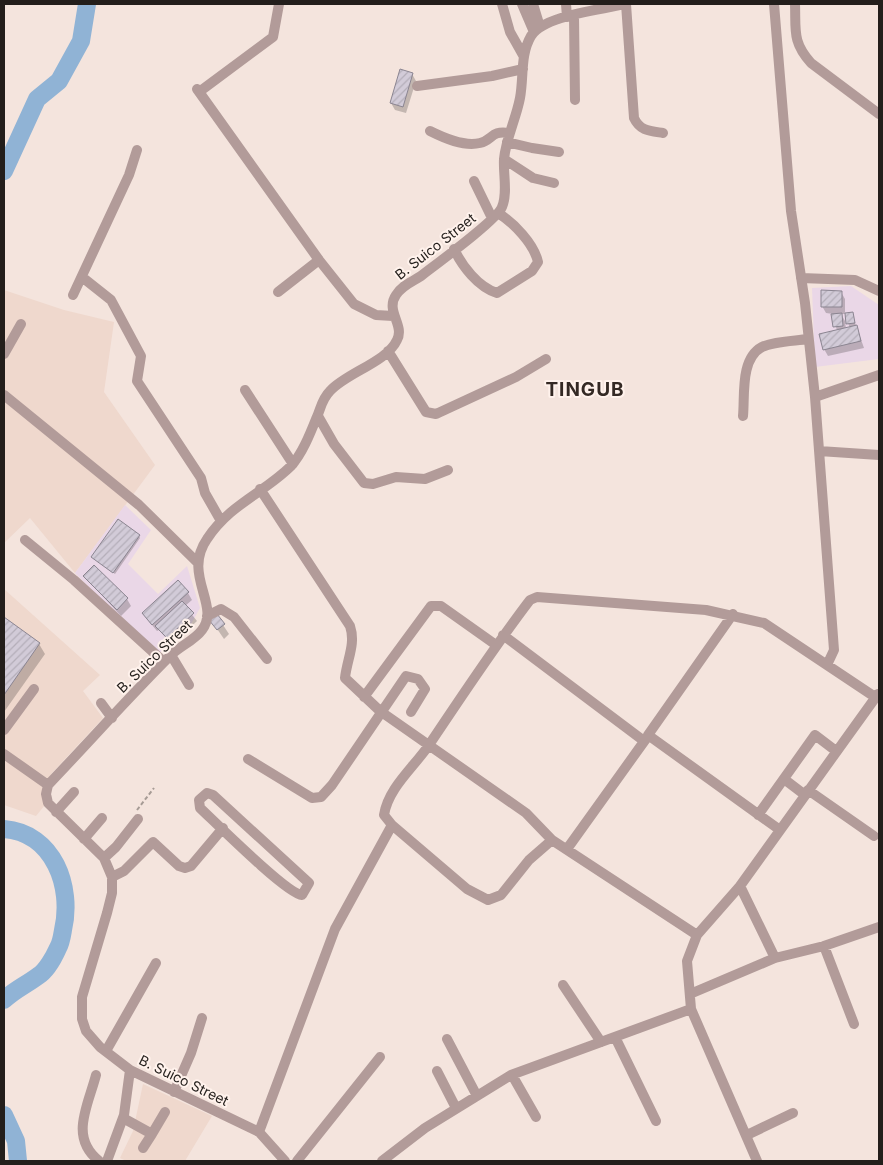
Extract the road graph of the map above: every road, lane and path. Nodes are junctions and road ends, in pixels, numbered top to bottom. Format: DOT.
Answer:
graph roads {
  1 [pos="279,4"];
  2 [pos="502,4"];
  3 [pos="522,4"];
  4 [pos="533,4"];
  5 [pos="566,4"];
  6 [pos="626,4"];
  7 [pos="774,4"];
  8 [pos="794,4"];
  9 [pos="609,6"];
  10 [pos="595,7"];
  11 [pos="570,16"];
  12 [pos="537,30"];
  13 [pos="523,56"];
  14 [pos="524,69"];
  15 [pos="417,86"];
  16 [pos="574,100"];
  17 [pos="879,114"];
  18 [pos="430,131"];
  19 [pos="663,133"];
  20 [pos="508,137"];
  21 [pos="137,150"];
  22 [pos="559,152"];
  23 [pos="504,159"];
  24 [pos="474,181"];
  25 [pos="554,183"];
  26 [pos="495,216"];
  27 [pos="454,249"];
  28 [pos="319,260"];
  29 [pos="82,277"];
  30 [pos="801,278"];
  31 [pos="879,291"];
  32 [pos="278,292"];
  33 [pos="73,295"];
  34 [pos="393,316"];
  35 [pos="21,324"];
  36 [pos="808,339"];
  37 [pos="388,351"];
  38 [pos="4,354"];
  39 [pos="546,359"];
  40 [pos="879,375"];
  41 [pos="245,390"];
  42 [pos="4,395"];
  43 [pos="815,397"];
  44 [pos="318,416"];
  45 [pos="743,416"];
  46 [pos="819,451"];
  47 [pos="879,455"];
  48 [pos="293,464"];
  49 [pos="448,470"];
  50 [pos="260,489"];
  51 [pos="222,521"];
  52 [pos="25,540"];
  53 [pos="197,562"];
  54 [pos="734,614"];
  55 [pos="207,616"];
  56 [pos="503,635"];
  57 [pos="496,645"];
  58 [pos="167,658"];
  59 [pos="267,659"];
  60 [pos="827,665"];
  61 [pos="189,685"];
  62 [pos="34,690"];
  63 [pos="364,697"];
  64 [pos="876,700"];
  65 [pos="102,703"];
  66 [pos="380,711"];
  67 [pos="411,712"];
  68 [pos="112,718"];
  69 [pos="4,730"];
  70 [pos="646,738"];
  71 [pos="429,746"];
  72 [pos="836,751"];
  73 [pos="4,754"];
  74 [pos="248,758"];
  75 [pos="784,779"];
  76 [pos="48,785"];
  77 [pos="154,788"];
  78 [pos="74,792"];
  79 [pos="807,793"];
  80 [pos="56,812"];
  81 [pos="758,815"];
  82 [pos="102,818"];
  83 [pos="138,819"];
  84 [pos="392,825"];
  85 [pos="223,828"];
  86 [pos="780,830"];
  87 [pos="874,836"];
  88 [pos="84,838"];
  89 [pos="552,840"];
  90 [pos="567,849"];
  91 [pos="104,858"];
  92 [pos="112,877"];
  93 [pos="740,886"];
  94 [pos="879,927"];
  95 [pos="697,935"];
  96 [pos="824,946"];
  97 [pos="775,958"];
  98 [pos="156,963"];
  99 [pos="563,985"];
  100 [pos="690,994"];
  101 [pos="691,1009"];
  102 [pos="202,1018"];
  103 [pos="854,1024"];
  104 [pos="615,1037"];
  105 [pos="447,1038"];
  106 [pos="601,1042"];
  107 [pos="106,1051"];
  108 [pos="380,1057"];
  109 [pos="130,1070"];
  110 [pos="437,1071"];
  111 [pos="96,1074"];
  112 [pos="512,1075"];
  113 [pos="174,1092"];
  114 [pos="476,1096"];
  115 [pos="456,1108"];
  116 [pos="165,1112"];
  117 [pos="793,1113"];
  118 [pos="536,1117"];
  119 [pos="123,1118"];
  120 [pos="656,1122"];
  121 [pos="259,1132"];
  122 [pos="152,1134"];
  123 [pos="747,1135"];
  124 [pos="143,1148"];
  125 [pos="107,1160"];
  126 [pos="285,1161"];
  127 [pos="297,1161"];
  128 [pos="382,1161"];
  129 [pos="757,1161"];
  1 -- 28 [label="street"];
  2 -- 13 [label="street"];
  3 -- 12 [label="street"];
  4 -- 12 [label="street"];
  5 -- 11 [label="street"];
  6 -- 9 [label="street"];
  6 -- 19 [label="street"];
  7 -- 30 [label="street"];
  8 -- 17 [label="street"];
  9 -- 10 [label="street"];
  10 -- 11 [label="street"];
  11 -- 12 [label="street"];
  11 -- 16 [label="street"];
  12 -- 13 [label="street"];
  13 -- 14 [label="street"];
  14 -- 15 [label="street"];
  14 -- 20 [label="street"];
  18 -- 20 [label="street"];
  20 -- 22 [label="street"];
  20 -- 23 [label="street"];
  21 -- 29 [label="street"];
  23 -- 25 [label="street"];
  23 -- 26 [label="street"];
  24 -- 26 [label="street"];
  26 -- 27 [label="street, B. Suico Street"];
  26 -- 27 [label="street"];
  27 -- 34 [label="street, B. Suico Street"];
  28 -- 32 [label="street"];
  28 -- 34 [label="street"];
  29 -- 33 [label="street"];
  29 -- 51 [label="street"];
  30 -- 31 [label="street"];
  30 -- 36 [label="street"];
  34 -- 37 [label="street, B. Suico Street"];
  35 -- 38 [label="street"];
  36 -- 43 [label="street"];
  36 -- 45 [label="street"];
  37 -- 39 [label="street"];
  37 -- 44 [label="street, B. Suico Street"];
  40 -- 43 [label="street"];
  41 -- 48 [label="street"];
  42 -- 53 [label="street"];
  43 -- 46 [label="street"];
  44 -- 48 [label="street, B. Suico Street"];
  44 -- 49 [label="street"];
  46 -- 47 [label="street"];
  46 -- 60 [label="street"];
  48 -- 50 [label="street, B. Suico Street"];
  50 -- 51 [label="street, B. Suico Street"];
  50 -- 63 [label="street"];
  51 -- 53 [label="street, B. Suico Street"];
  52 -- 58 [label="street"];
  53 -- 55 [label="street, B. Suico Street"];
  54 -- 56 [label="street"];
  54 -- 60 [label="street"];
  54 -- 70 [label="street"];
  55 -- 58 [label="street, B. Suico Street"];
  55 -- 59 [label="street"];
  56 -- 57 [label="street"];
  56 -- 70 [label="street"];
  57 -- 63 [label="street"];
  57 -- 71 [label="street"];
  58 -- 61 [label="street"];
  58 -- 68 [label="street, B. Suico Street"];
  60 -- 64 [label="street"];
  62 -- 69 [label="street"];
  63 -- 66 [label="street"];
  64 -- 72 [label="street"];
  65 -- 68 [label="street"];
  66 -- 67 [label="street"];
  66 -- 71 [label="street"];
  66 -- 74 [label="street"];
  68 -- 76 [label="street, B. Suico Street"];
  70 -- 81 [label="street"];
  70 -- 90 [label="street"];
  71 -- 84 [label="street"];
  71 -- 89 [label="street"];
  72 -- 75 [label="street"];
  72 -- 79 [label="street"];
  73 -- 76 [label="street"];
  75 -- 79 [label="street"];
  75 -- 81 [label="street"];
  76 -- 80 [label="street, B. Suico Street"];
  77 -- 83 [label="path"];
  78 -- 80 [label="street"];
  79 -- 86 [label="street"];
  79 -- 87 [label="street"];
  80 -- 88 [label="street, B. Suico Street"];
  81 -- 86 [label="street"];
  82 -- 88 [label="street"];
  83 -- 91 [label="street"];
  84 -- 89 [label="street"];
  84 -- 121 [label="street"];
  85 -- 85 [label="street"];
  85 -- 92 [label="street"];
  86 -- 93 [label="street"];
  88 -- 91 [label="street, B. Suico Street"];
  89 -- 90 [label="street"];
  90 -- 95 [label="street"];
  91 -- 92 [label="street, B. Suico Street"];
  92 -- 107 [label="street, B. Suico Street"];
  93 -- 95 [label="street"];
  93 -- 97 [label="street"];
  94 -- 96 [label="street"];
  95 -- 100 [label="street"];
  96 -- 97 [label="street"];
  96 -- 103 [label="street"];
  97 -- 100 [label="street"];
  98 -- 107 [label="street"];
  99 -- 106 [label="street"];
  100 -- 101 [label="street"];
  101 -- 104 [label="street"];
  101 -- 123 [label="street"];
  102 -- 113 [label="street"];
  104 -- 106 [label="street"];
  104 -- 120 [label="street"];
  105 -- 114 [label="street"];
  106 -- 112 [label="street"];
  107 -- 109 [label="street, B. Suico Street"];
  108 -- 127 [label="street"];
  109 -- 113 [label="street, B. Suico Street"];
  109 -- 119 [label="street"];
  110 -- 115 [label="street"];
  111 -- 125 [label="street"];
  112 -- 114 [label="street"];
  112 -- 118 [label="street"];
  113 -- 121 [label="street, B. Suico Street"];
  114 -- 115 [label="street"];
  115 -- 128 [label="street"];
  116 -- 122 [label="street"];
  117 -- 123 [label="street"];
  119 -- 122 [label="street"];
  119 -- 125 [label="street"];
  121 -- 126 [label="street, B. Suico Street"];
  122 -- 124 [label="street"];
  123 -- 129 [label="street"];
}
